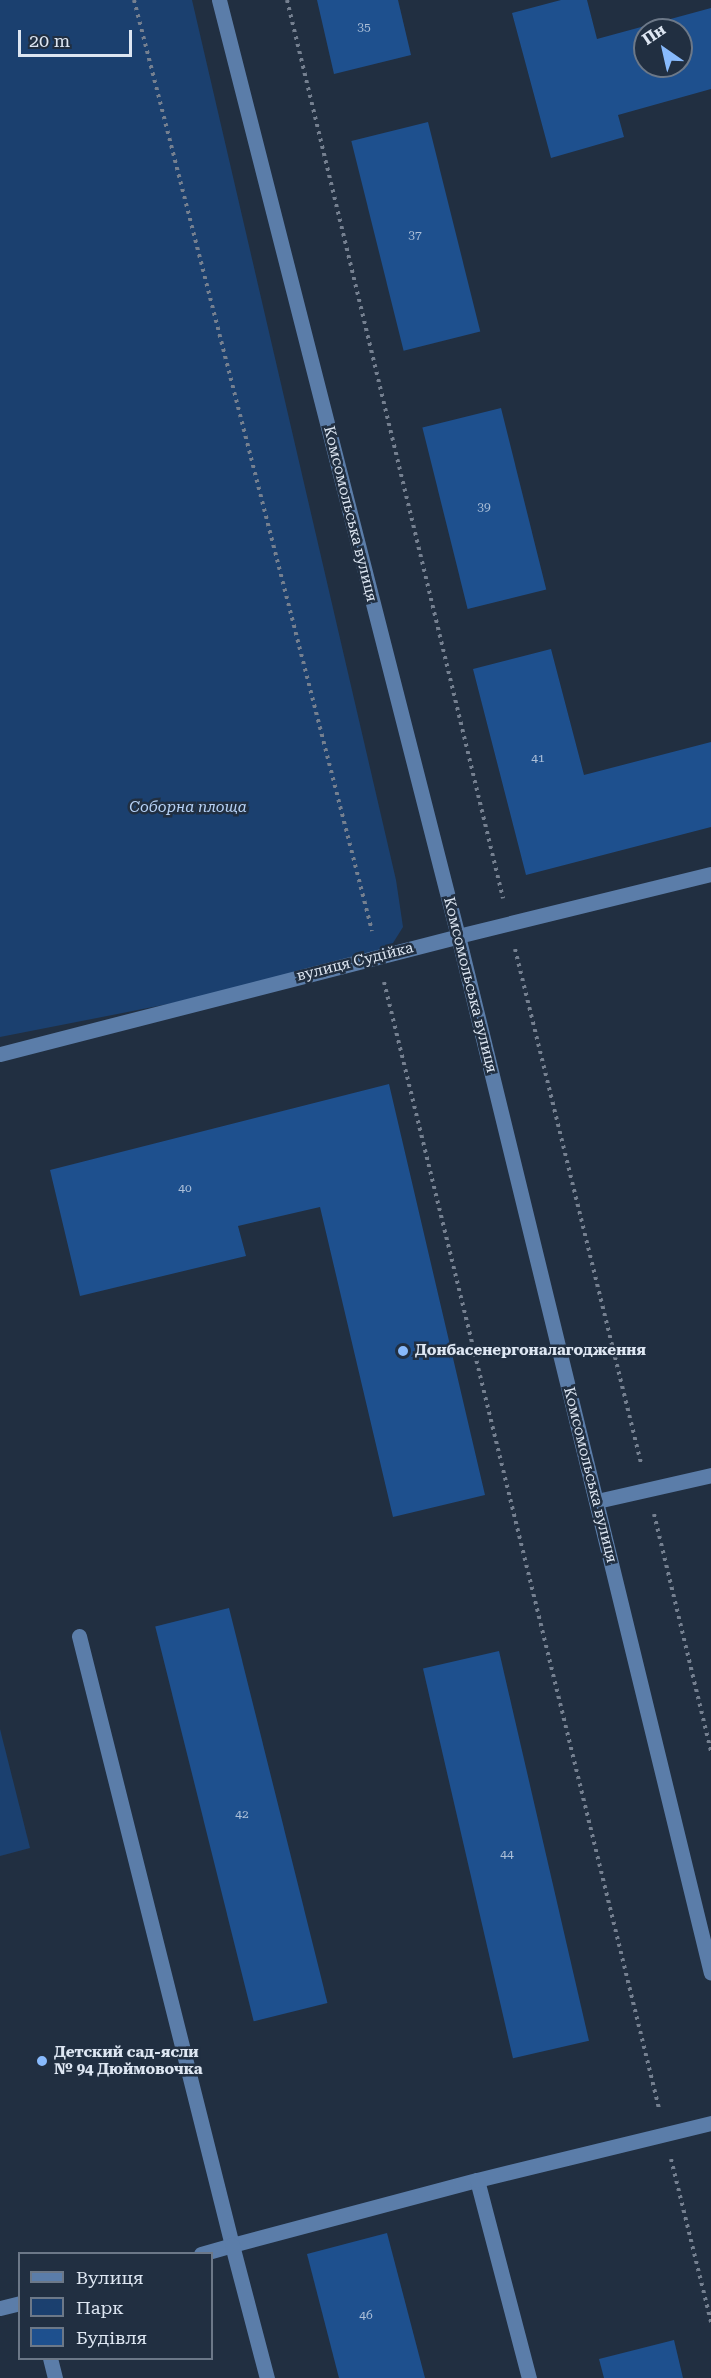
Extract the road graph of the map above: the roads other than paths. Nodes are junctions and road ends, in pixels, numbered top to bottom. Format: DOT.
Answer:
graph roads {
  1 [pos="219,0"];
  2 [pos="711,874"];
  3 [pos="458,936"];
  4 [pos="0,1054"];
  5 [pos="711,1475"];
  6 [pos="597,1501"];
  7 [pos="79,1636"];
  8 [pos="711,1973"];
  9 [pos="711,2123"];
  10 [pos="477,2180"];
  11 [pos="232,2245"];
  12 [pos="205,2252"];
  13 [pos="18,2304"];
  14 [pos="0,2308"];
  15 [pos="50,2360"];
  16 [pos="55,2378"];
  17 [pos="267,2378"];
  18 [pos="529,2378"];
  1 -- 3 [label="street, Комсомольська вулиця"];
  2 -- 3 [label="street, вулиця Судійка"];
  3 -- 4 [label="street, вулиця Судійка"];
  3 -- 6 [label="street, Комсомольська вулиця"];
  5 -- 6 [label="street"];
  6 -- 8 [label="street, Комсомольська вулиця"];
  7 -- 11 [label="street"];
  9 -- 10 [label="street"];
  10 -- 11 [label="street"];
  10 -- 18 [label="street"];
  11 -- 12 [label="street"];
  11 -- 17 [label="street"];
  13 -- 14 [label="street"];
  15 -- 16 [label="street"];
}
